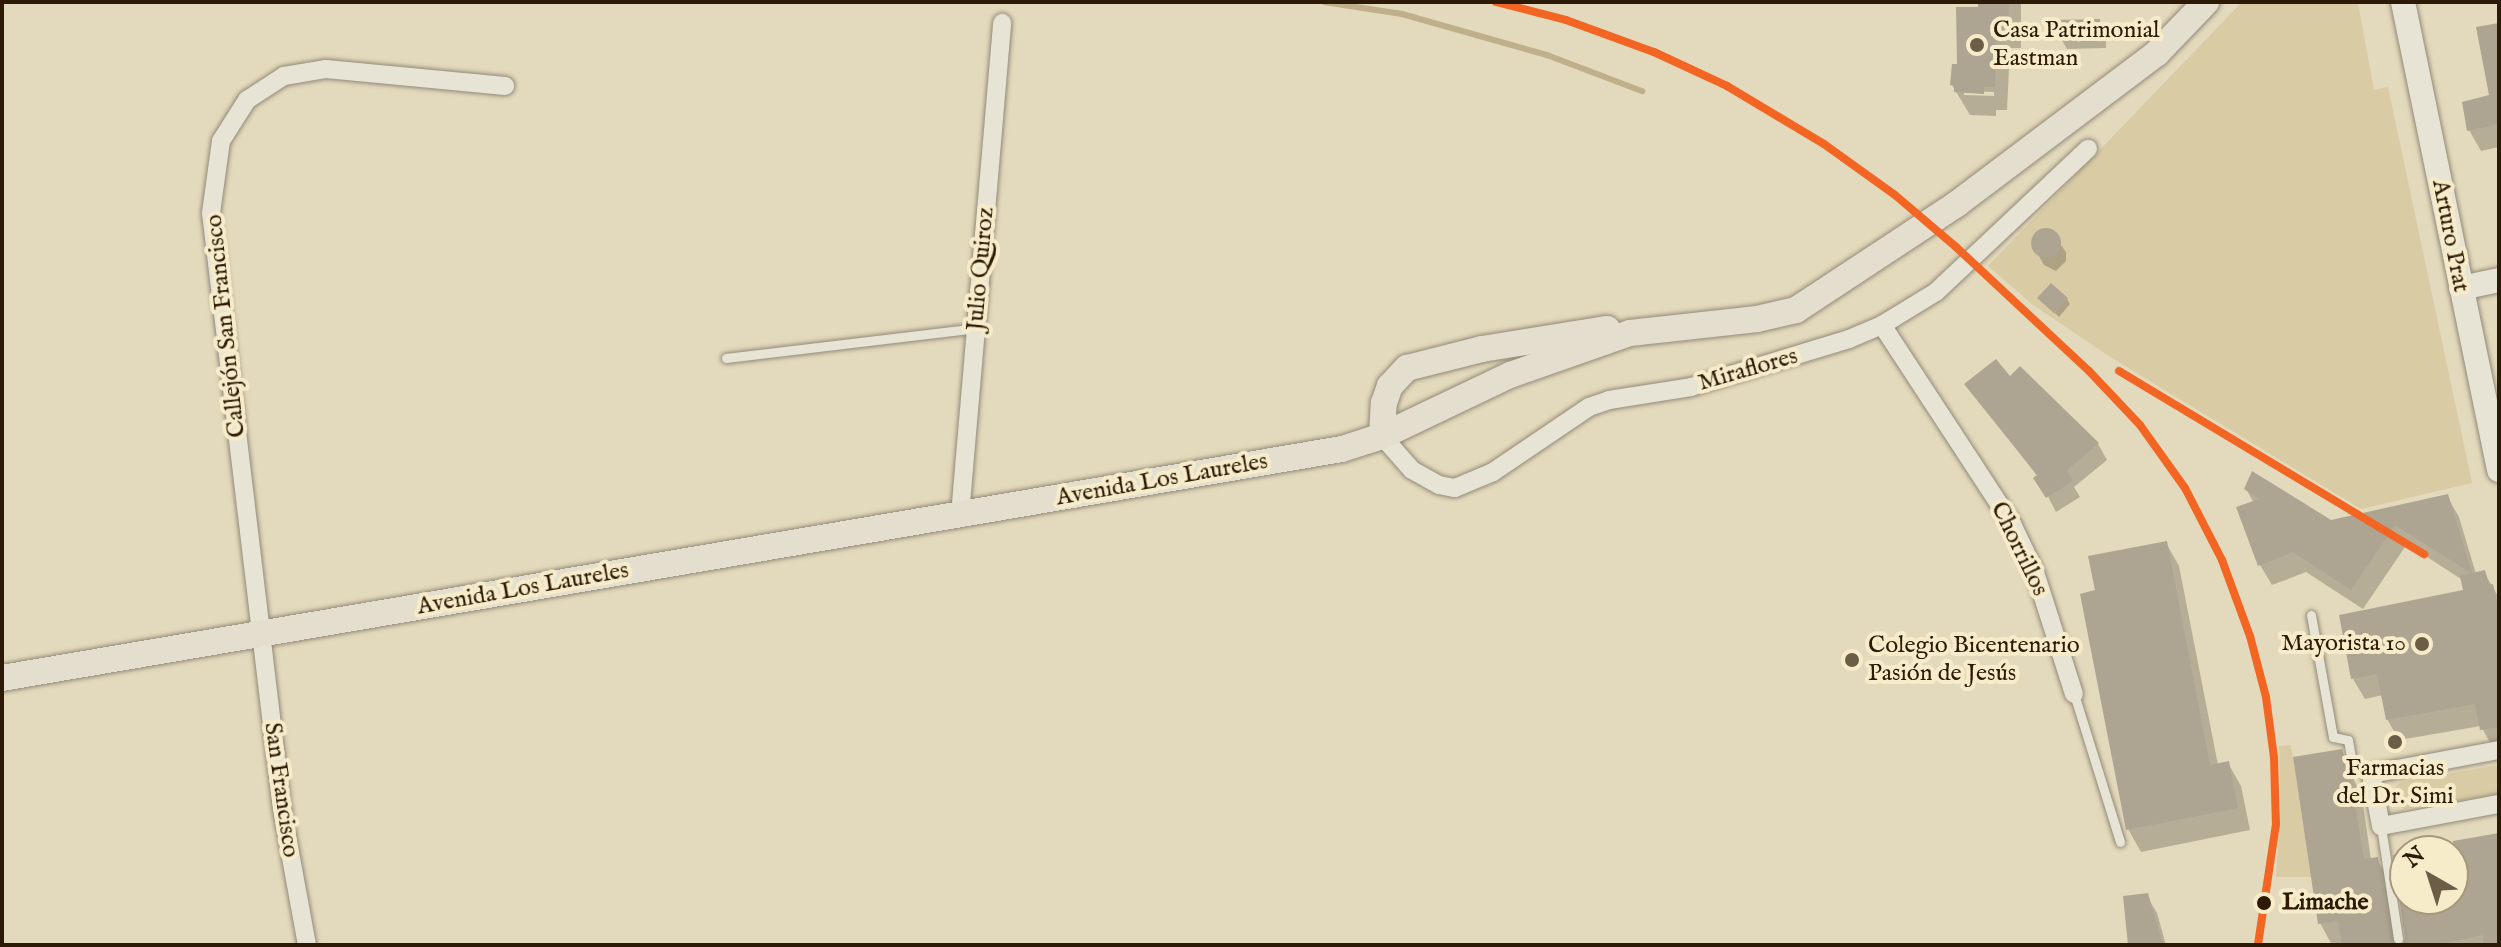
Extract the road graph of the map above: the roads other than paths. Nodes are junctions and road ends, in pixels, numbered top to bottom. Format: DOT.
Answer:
graph roads {
  1 [pos="2206,2"];
  2 [pos="2403,2"];
  3 [pos="1002,23"];
  4 [pos="505,86"];
  5 [pos="2088,149"];
  6 [pos="2499,280"];
  7 [pos="2461,288"];
  8 [pos="1882,325"];
  9 [pos="977,328"];
  10 [pos="1630,333"];
  11 [pos="726,358"];
  12 [pos="1382,436"];
  13 [pos="2499,470"];
  14 [pos="960,515"];
  15 [pos="2311,615"];
  16 [pos="261,634"];
  17 [pos="2,678"];
  18 [pos="2074,694"];
  19 [pos="2499,750"];
  20 [pos="2371,774"];
  21 [pos="2499,804"];
  22 [pos="2381,826"];
  23 [pos="2120,842"];
  24 [pos="2398,939"];
  25 [pos="307,945"];
  1 -- 10 [label="main road, Avenida Los Laureles"];
  2 -- 7 [label="street, Arturo Prat"];
  3 -- 9 [label="street, Julio Quiroz"];
  4 -- 16 [label="street, Callejón San Francisco"];
  5 -- 8 [label="street, Miraflores"];
  6 -- 7 [label="street"];
  7 -- 13 [label="street, Arturo Prat"];
  8 -- 12 [label="street, Miraflores"];
  8 -- 18 [label="street, Chorrillos"];
  9 -- 11 [label="lane"];
  9 -- 14 [label="street, Julio Quiroz"];
  10 -- 12 [label="main road, Avenida Los Laureles"];
  10 -- 12 [label="main road"];
  12 -- 14 [label="main road, Avenida Los Laureles"];
  14 -- 16 [label="main road, Avenida Los Laureles"];
  15 -- 20 [label="lane"];
  16 -- 17 [label="main road, Avenida Los Laureles"];
  16 -- 25 [label="street, San Francisco"];
  18 -- 23 [label="lane, Chorrillos"];
  19 -- 20 [label="street"];
  20 -- 22 [label="street"];
  21 -- 22 [label="street"];
  22 -- 24 [label="lane"];
}
